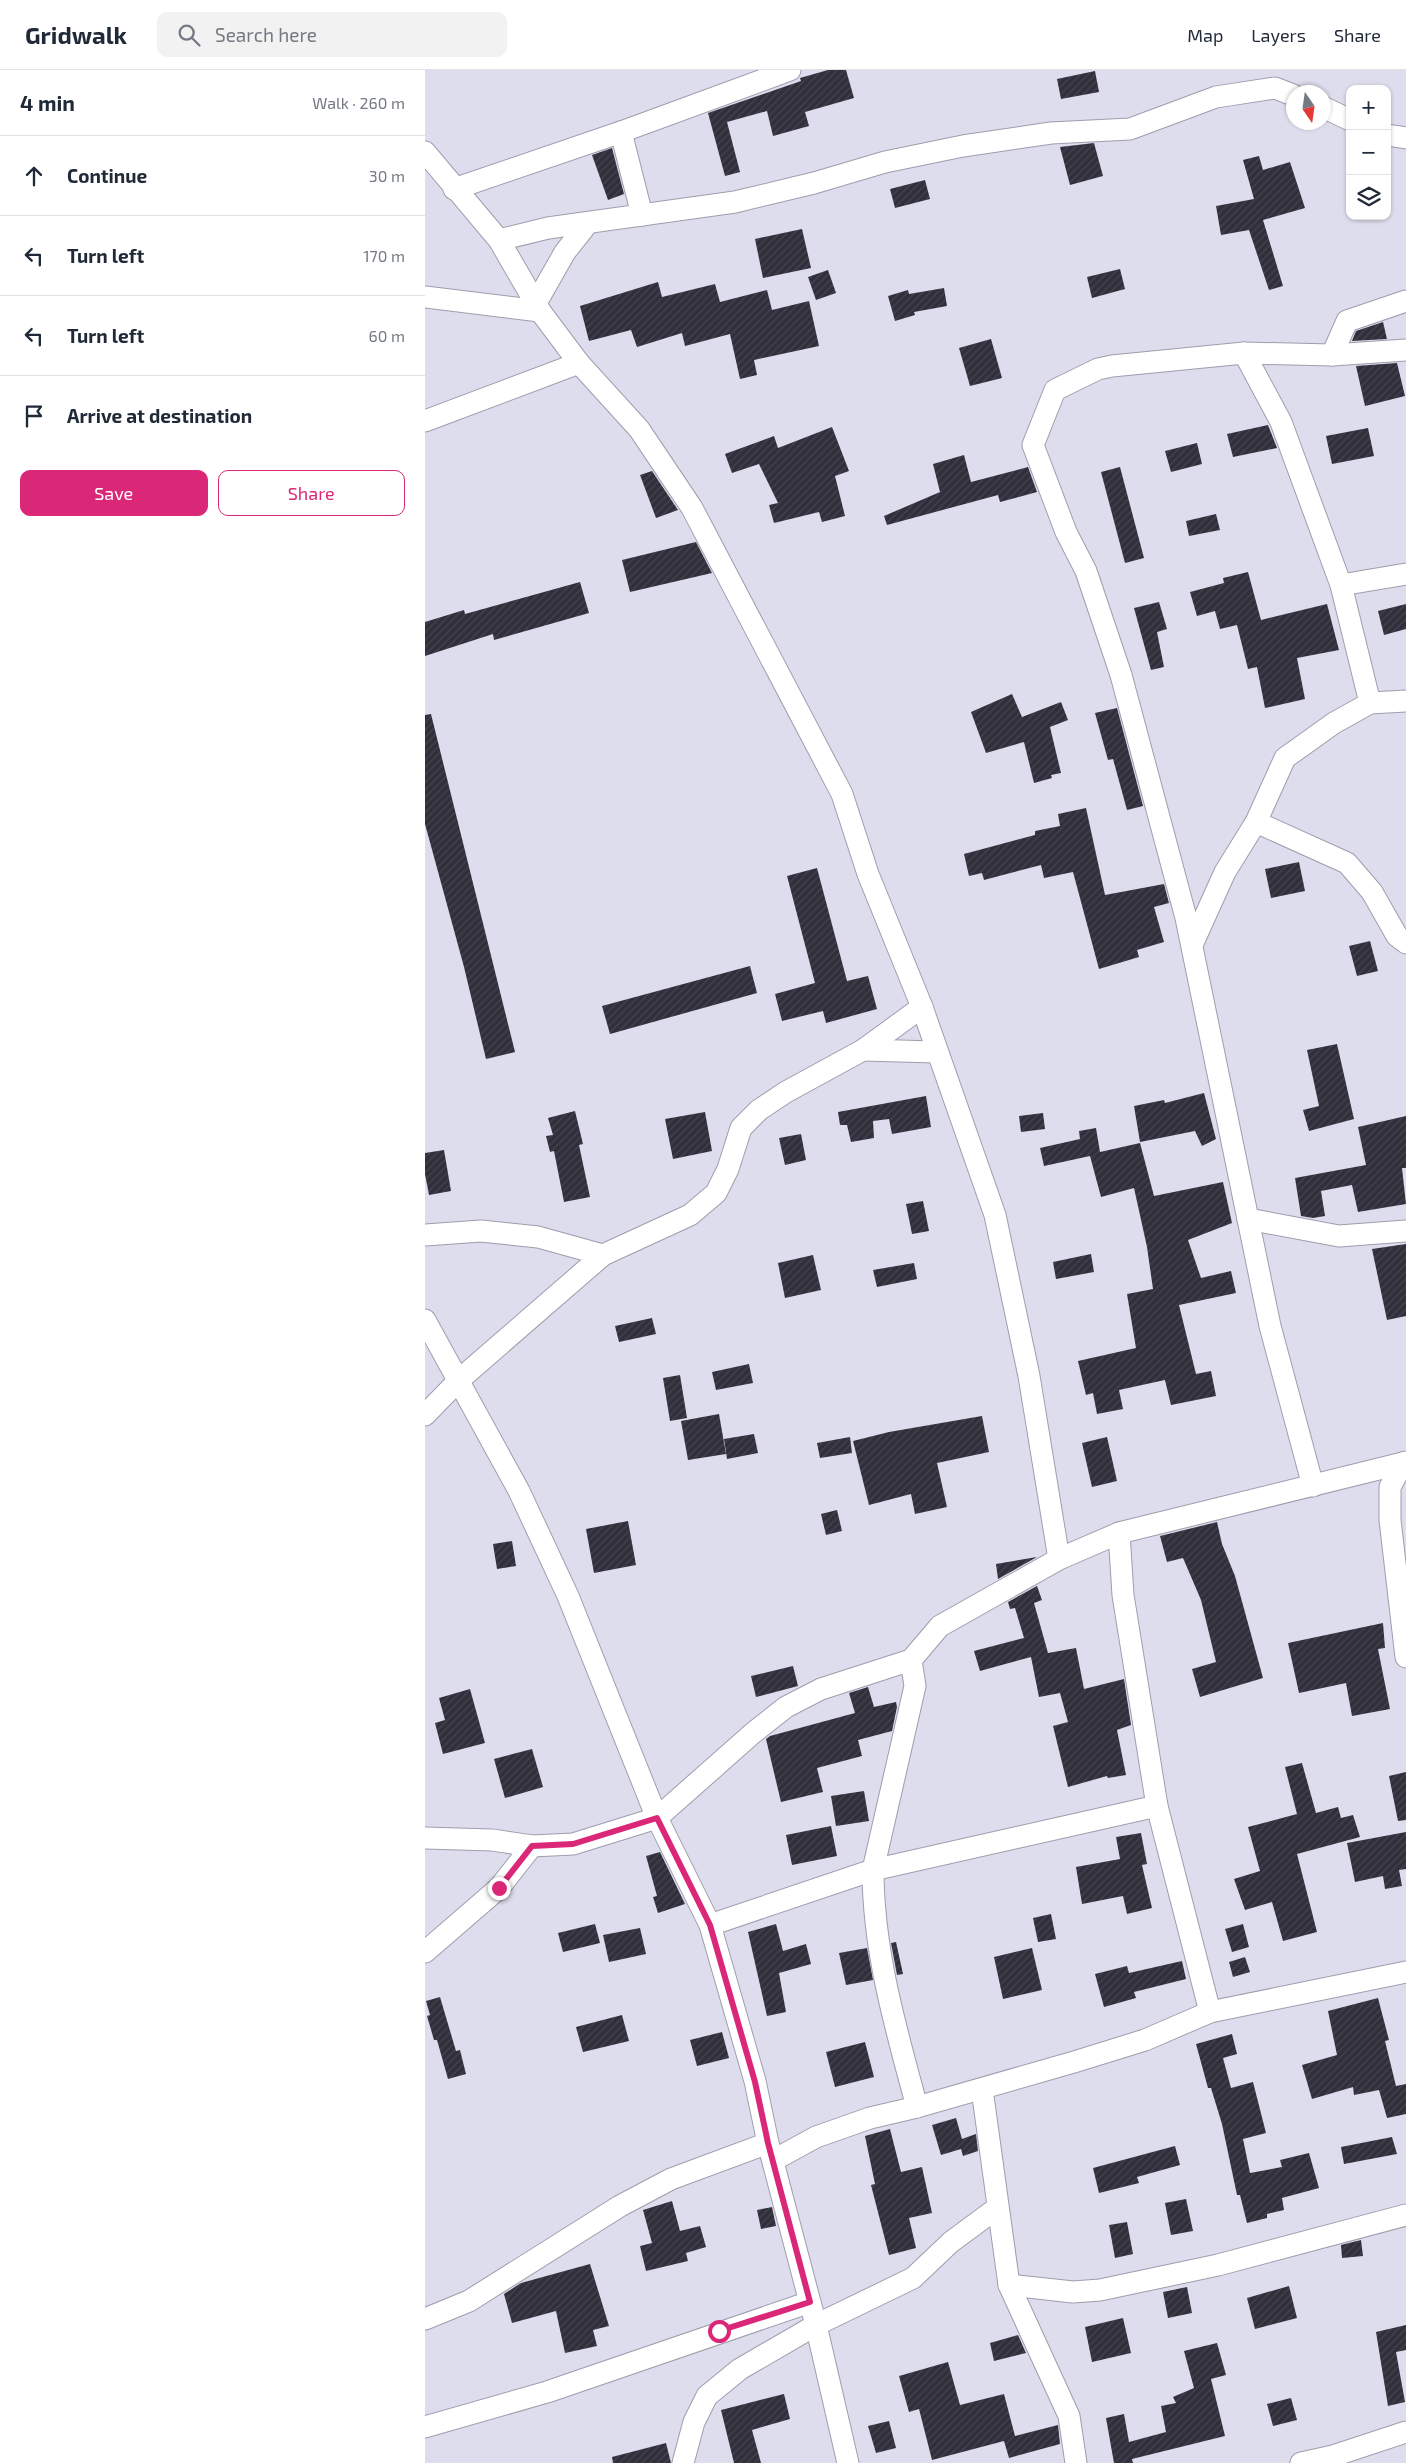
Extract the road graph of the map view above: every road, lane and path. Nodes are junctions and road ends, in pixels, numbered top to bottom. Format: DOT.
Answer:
graph roads {
  1 [pos="791,70"];
  2 [pos="1286,92"];
  3 [pos="1331,111"];
  4 [pos="1346,118"];
  5 [pos="621,132"];
  6 [pos="1391,136"];
  7 [pos="1406,138"];
  8 [pos="425,152"];
  9 [pos="454,189"];
  10 [pos="643,215"];
  11 [pos="588,223"];
  12 [pos="499,240"];
  13 [pos="425,297"];
  14 [pos="1406,301"];
  15 [pos="538,307"];
  16 [pos="1406,350"];
  17 [pos="1244,353"];
  18 [pos="1332,355"];
  19 [pos="579,363"];
  20 [pos="425,422"];
  21 [pos="1406,574"];
  22 [pos="1341,585"];
  23 [pos="1406,701"];
  24 [pos="1371,703"];
  25 [pos="1256,822"];
  26 [pos="1406,944"];
  27 [pos="1191,945"];
  28 [pos="921,1007"];
  29 [pos="863,1050"];
  30 [pos="936,1052"];
  31 [pos="1247,1219"];
  32 [pos="1406,1231"];
  33 [pos="425,1235"];
  34 [pos="603,1255"];
  35 [pos="425,1320"];
  36 [pos="459,1380"];
  37 [pos="425,1415"];
  38 [pos="1404,1462"];
  39 [pos="1313,1486"];
  40 [pos="1398,1508"];
  41 [pos="1119,1533"];
  42 [pos="1059,1559"];
  43 [pos="1406,1657"];
  44 [pos="911,1660"];
  45 [pos="1157,1806"];
  46 [pos="657,1818"];
  47 [pos="425,1838"];
  48 [pos="532,1846"];
  49 [pos="873,1870"];
  50 [pos="710,1925"];
  51 [pos="425,1952"];
  52 [pos="1406,1972"];
  53 [pos="1210,2012"];
  54 [pos="982,2089"];
  55 [pos="917,2107"];
  56 [pos="771,2152"];
  57 [pos="997,2208"];
  58 [pos="1406,2215"];
  59 [pos="1009,2285"];
  60 [pos="810,2302"];
  61 [pos="425,2319"];
  62 [pos="816,2325"];
  63 [pos="425,2427"];
  64 [pos="1406,2432"];
  65 [pos="683,2463"];
  66 [pos="848,2463"];
  67 [pos="1076,2463"];
  68 [pos="1301,2463"];
  1 -- 5 [label="street"];
  2 -- 10 [label="street"];
  3 -- 4 [label="street"];
  5 -- 9 [label="street"];
  5 -- 10 [label="street"];
  6 -- 7 [label="street"];
  8 -- 9 [label="street"];
  9 -- 12 [label="street"];
  10 -- 11 [label="street"];
  11 -- 12 [label="street"];
  11 -- 15 [label="street"];
  12 -- 15 [label="street"];
  13 -- 15 [label="street"];
  14 -- 18 [label="street"];
  15 -- 19 [label="street"];
  16 -- 18 [label="street"];
  17 -- 18 [label="street"];
  17 -- 22 [label="street"];
  17 -- 27 [label="street"];
  19 -- 20 [label="street"];
  19 -- 28 [label="street"];
  21 -- 22 [label="street"];
  22 -- 24 [label="street"];
  23 -- 24 [label="street"];
  24 -- 25 [label="street"];
  25 -- 26 [label="street"];
  25 -- 27 [label="street"];
  27 -- 31 [label="street"];
  28 -- 29 [label="street"];
  28 -- 30 [label="street"];
  29 -- 30 [label="street"];
  29 -- 34 [label="street"];
  30 -- 42 [label="street"];
  31 -- 32 [label="street"];
  31 -- 39 [label="street"];
  33 -- 34 [label="street"];
  34 -- 36 [label="street"];
  35 -- 36 [label="street"];
  36 -- 37 [label="street"];
  36 -- 46 [label="street"];
  38 -- 39 [label="street"];
  38 -- 40 [label="street"];
  39 -- 41 [label="street"];
  40 -- 43 [label="street"];
  41 -- 42 [label="street"];
  41 -- 45 [label="street"];
  42 -- 44 [label="street"];
  44 -- 46 [label="street"];
  44 -- 49 [label="street"];
  45 -- 49 [label="street"];
  45 -- 53 [label="street"];
  46 -- 48 [label="street"];
  46 -- 50 [label="street"];
  47 -- 48 [label="street"];
  48 -- 51 [label="street"];
  49 -- 50 [label="street"];
  49 -- 55 [label="street"];
  50 -- 56 [label="street"];
  52 -- 53 [label="street"];
  53 -- 54 [label="street"];
  54 -- 55 [label="street"];
  54 -- 57 [label="street"];
  55 -- 56 [label="street"];
  56 -- 60 [label="street"];
  56 -- 61 [label="street"];
  57 -- 59 [label="street"];
  57 -- 62 [label="street"];
  58 -- 59 [label="street"];
  59 -- 67 [label="street"];
  60 -- 62 [label="street"];
  60 -- 63 [label="street"];
  62 -- 65 [label="street"];
  62 -- 66 [label="street"];
  64 -- 68 [label="street"];
}
